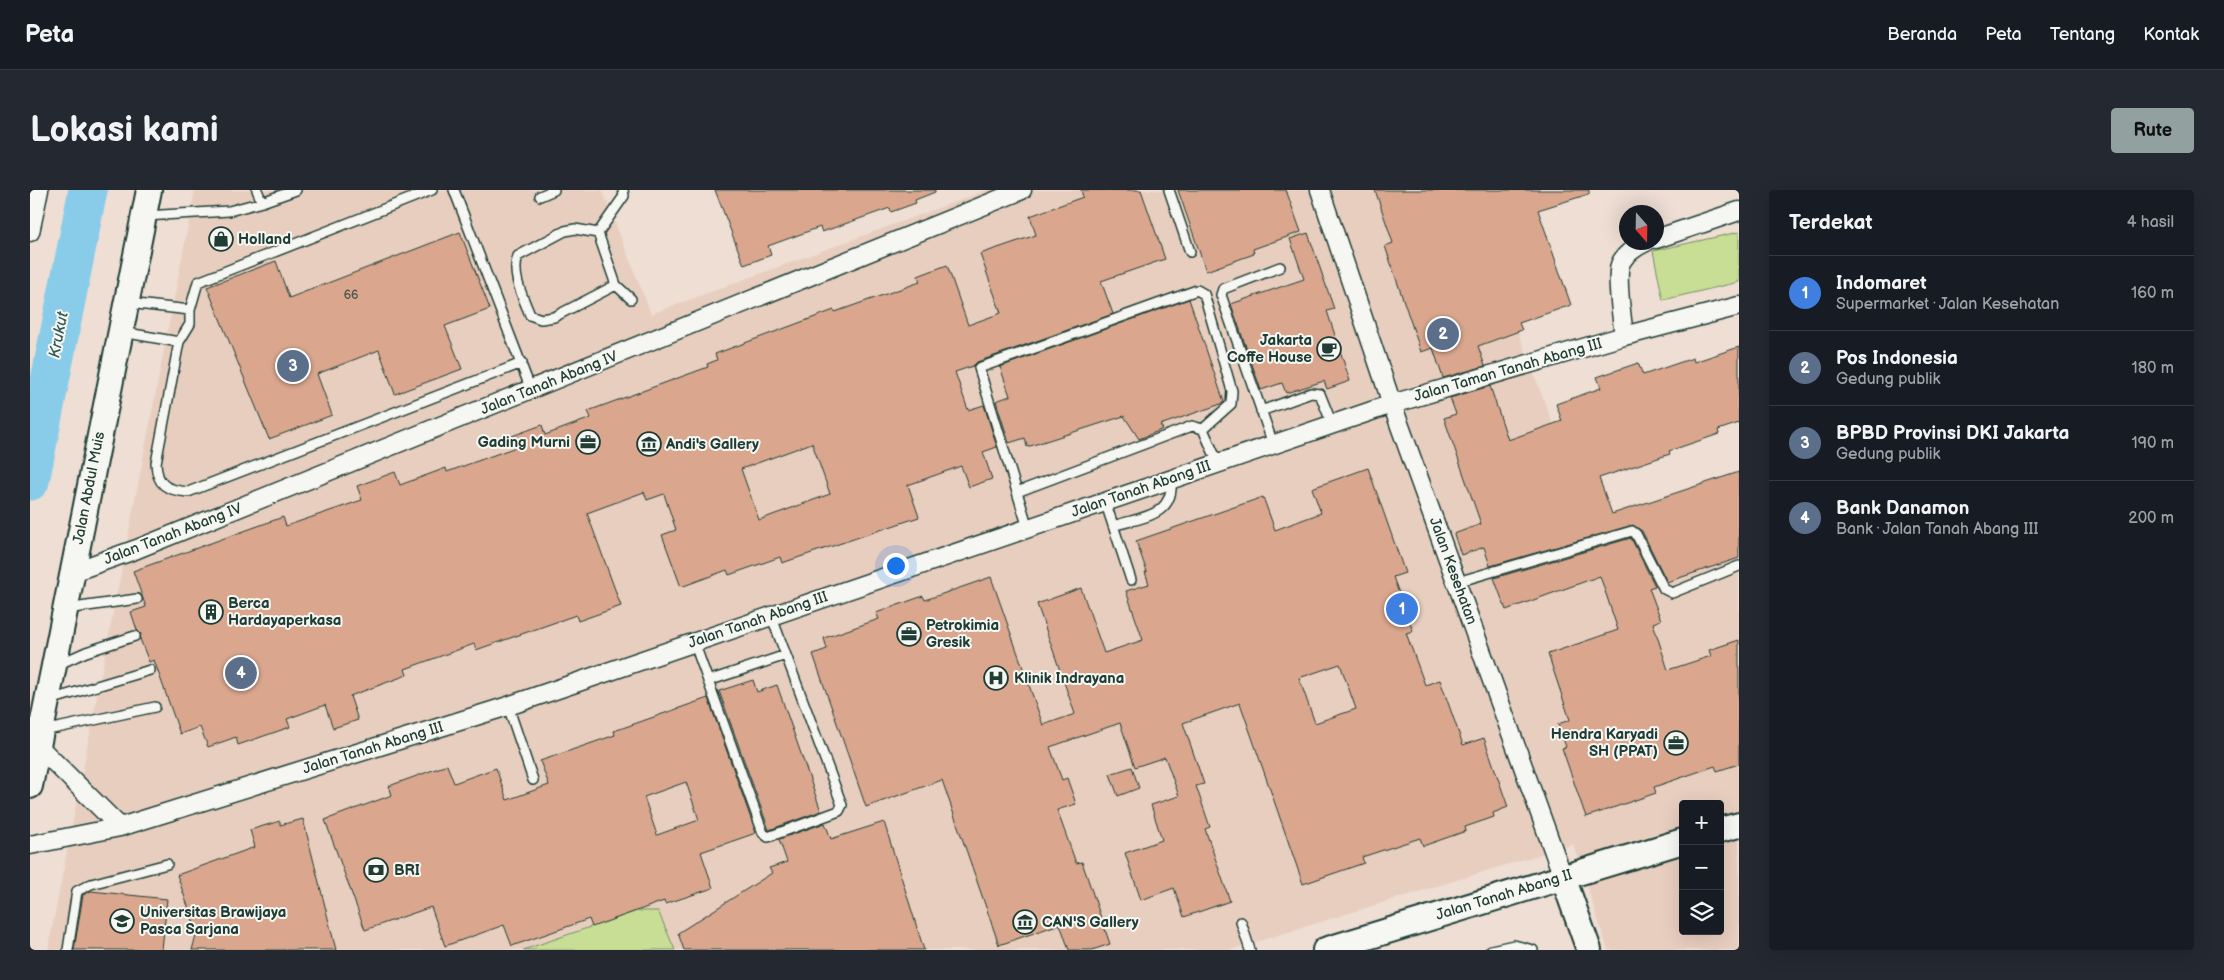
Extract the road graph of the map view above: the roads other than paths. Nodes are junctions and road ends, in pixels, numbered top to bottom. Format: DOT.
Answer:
graph roads {
  1 [pos="39,190"];
  2 [pos="149,190"];
  3 [pos="257,190"];
  4 [pos="296,190"];
  5 [pos="432,190"];
  6 [pos="454,190"];
  7 [pos="554,190"];
  8 [pos="624,190"];
  9 [pos="1022,190"];
  10 [pos="1170,190"];
  11 [pos="1320,190"];
  12 [pos="540,196"];
  13 [pos="262,202"];
  14 [pos="1739,211"];
  15 [pos="144,216"];
  16 [pos="30,232"];
  17 [pos="598,233"];
  18 [pos="1664,236"];
  19 [pos="1634,250"];
  20 [pos="1190,252"];
  21 [pos="1280,267"];
  22 [pos="616,285"];
  23 [pos="631,299"];
  24 [pos="128,303"];
  25 [pos="1739,306"];
  26 [pos="190,310"];
  27 [pos="122,332"];
  28 [pos="1624,336"];
  29 [pos="180,342"];
  30 [pos="522,363"];
  31 [pos="531,390"];
  32 [pos="1392,404"];
  33 [pos="1261,411"];
  34 [pos="1332,424"];
  35 [pos="1204,429"];
  36 [pos="1273,444"];
  37 [pos="1218,464"];
  38 [pos="1171,479"];
  39 [pos="1017,492"];
  40 [pos="1105,502"];
  41 [pos="1113,526"];
  42 [pos="1028,528"];
  43 [pos="1739,566"];
  44 [pos="73,572"];
  45 [pos="1131,580"];
  46 [pos="1457,582"];
  47 [pos="137,599"];
  48 [pos="66,609"];
  49 [pos="771,615"];
  50 [pos="136,636"];
  51 [pos="694,642"];
  52 [pos="786,655"];
  53 [pos="54,666"];
  54 [pos="150,670"];
  55 [pos="708,680"];
  56 [pos="47,701"];
  57 [pos="508,706"];
  58 [pos="155,707"];
  59 [pos="40,739"];
  60 [pos="533,780"];
  61 [pos="30,786"];
  62 [pos="1739,825"];
  63 [pos="120,827"];
  64 [pos="1724,829"];
  65 [pos="1679,842"];
  66 [pos="30,845"];
  67 [pos="167,864"];
  68 [pos="1563,876"];
  69 [pos="1241,922"];
  70 [pos="68,950"];
  71 [pos="1250,950"];
  72 [pos="1325,950"];
  73 [pos="1491,950"];
  74 [pos="1534,950"];
  75 [pos="1589,950"];
  1 -- 16 [label="street"];
  2 -- 15 [label="main road, Jalan Abdul Muis"];
  3 -- 13 [label="lane"];
  4 -- 13 [label="lane"];
  5 -- 26 [label="lane"];
  6 -- 30 [label="lane"];
  7 -- 12 [label="lane"];
  8 -- 17 [label="lane"];
  9 -- 31 [label="street, Jalan Tanah Abang IV"];
  10 -- 20 [label="lane"];
  11 -- 32 [label="street, Jalan Kesehatan"];
  13 -- 15 [label="lane"];
  14 -- 18 [label="street"];
  15 -- 24 [label="main road, Jalan Abdul Muis"];
  17 -- 22 [label="lane"];
  17 -- 22 [label="lane"];
  19 -- 28 [label="street"];
  21 -- 33 [label="lane"];
  22 -- 23 [label="lane"];
  24 -- 26 [label="lane"];
  24 -- 27 [label="main road, Jalan Abdul Muis"];
  25 -- 28 [label="street, Jalan Taman Tanah Abang III"];
  26 -- 29 [label="lane"];
  27 -- 29 [label="lane"];
  27 -- 44 [label="main road, Jalan Abdul Muis"];
  28 -- 32 [label="street, Jalan Taman Tanah Abang III"];
  29 -- 30 [label="lane"];
  30 -- 31 [label="lane"];
  31 -- 44 [label="street, Jalan Tanah Abang IV"];
  32 -- 34 [label="street, Jalan Tanah Abang III"];
  32 -- 46 [label="street, Jalan Kesehatan"];
  33 -- 34 [label="lane"];
  33 -- 36 [label="lane"];
  34 -- 36 [label="street, Jalan Tanah Abang III"];
  35 -- 37 [label="lane"];
  35 -- 39 [label="lane"];
  35 -- 39 [label="lane"];
  36 -- 37 [label="street, Jalan Tanah Abang III"];
  37 -- 38 [label="street, Jalan Tanah Abang III"];
  38 -- 40 [label="street, Jalan Tanah Abang III"];
  38 -- 41 [label="lane"];
  39 -- 42 [label="lane"];
  40 -- 41 [label="lane"];
  40 -- 42 [label="street, Jalan Tanah Abang III"];
  41 -- 45 [label="lane"];
  42 -- 49 [label="street, Jalan Tanah Abang III"];
  43 -- 46 [label="lane"];
  44 -- 48 [label="main road, Jalan Abdul Muis"];
  46 -- 68 [label="street, Jalan Kesehatan"];
  47 -- 48 [label="lane"];
  48 -- 53 [label="main road, Jalan Abdul Muis"];
  49 -- 51 [label="street, Jalan Tanah Abang III"];
  49 -- 52 [label="lane"];
  50 -- 53 [label="lane"];
  51 -- 55 [label="lane"];
  51 -- 57 [label="street, Jalan Tanah Abang III"];
  52 -- 55 [label="lane"];
  52 -- 55 [label="lane"];
  53 -- 56 [label="main road, Jalan Abdul Muis"];
  54 -- 56 [label="lane"];
  56 -- 59 [label="main road, Jalan Abdul Muis"];
  57 -- 60 [label="lane"];
  57 -- 63 [label="street, Jalan Tanah Abang III"];
  58 -- 59 [label="lane"];
  59 -- 61 [label="main road, Jalan Abdul Muis"];
  59 -- 63 [label="street"];
  62 -- 64 [label="main road"];
  63 -- 66 [label="street, Jalan Tanah Abang III"];
  65 -- 68 [label="main road, Jalan Tanah Abang II"];
  67 -- 70 [label="lane"];
  68 -- 72 [label="main road, Jalan Tanah Abang II"];
  68 -- 75 [label="main road, Jalan Kesehatan"];
  69 -- 71 [label="lane"];
  73 -- 74 [label="lane"];
}
